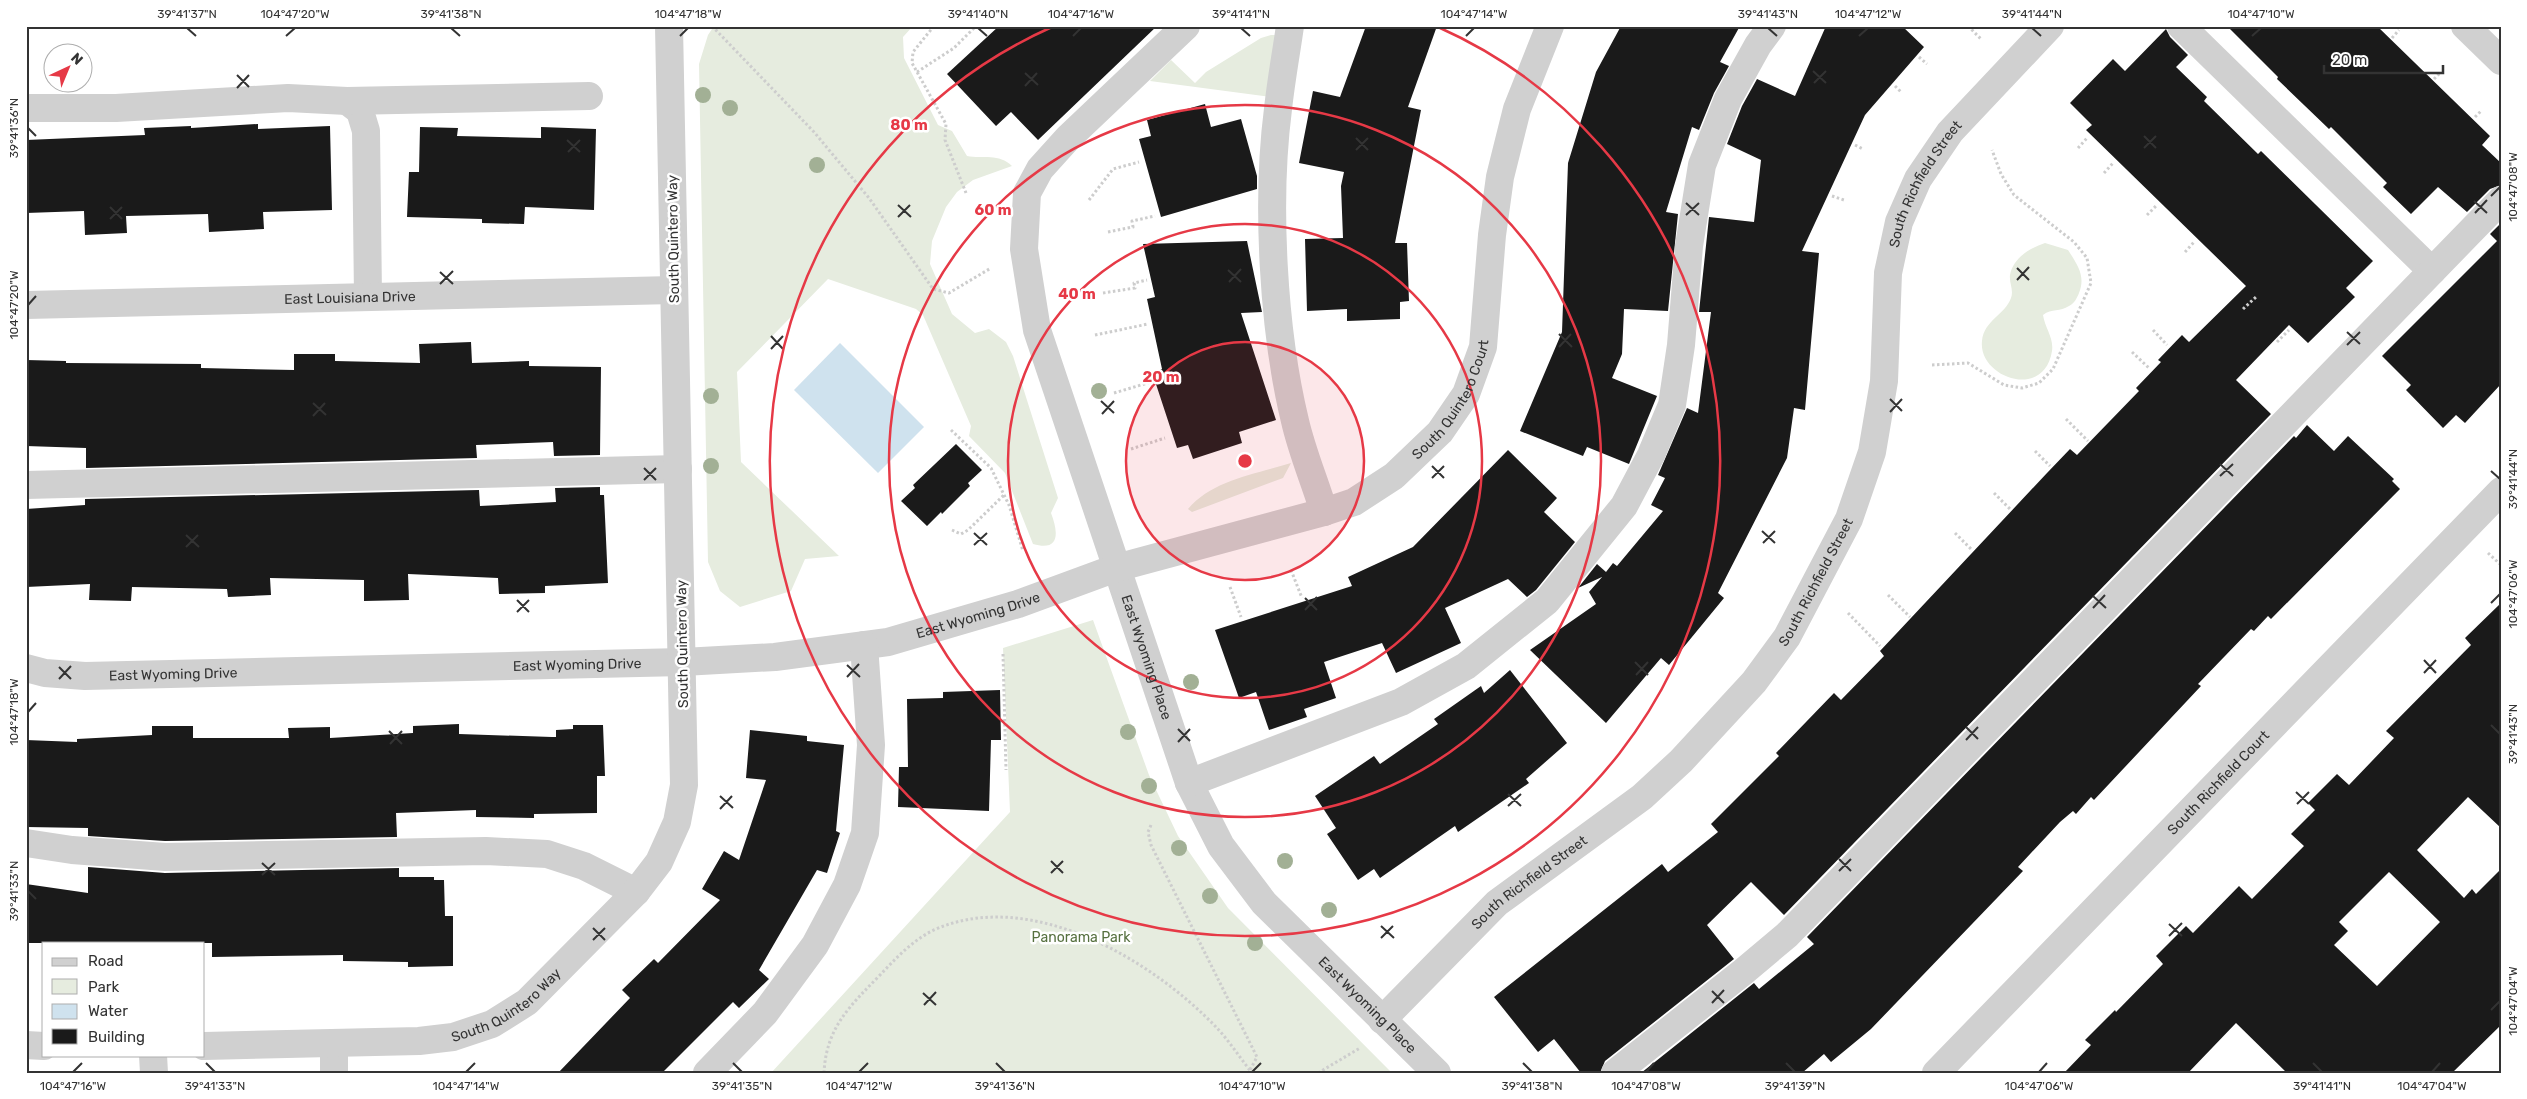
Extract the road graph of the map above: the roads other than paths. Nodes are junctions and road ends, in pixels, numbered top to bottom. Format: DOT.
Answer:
graph roads {
  1 [pos="669,26"];
  2 [pos="1186,26"];
  3 [pos="1290,26"];
  4 [pos="1550,26"];
  5 [pos="1772,26"];
  6 [pos="2050,26"];
  7 [pos="2181,26"];
  8 [pos="2466,26"];
  9 [pos="2501,61"];
  10 [pos="589,96"];
  11 [pos="348,101"];
  12 [pos="26,108"];
  13 [pos="2501,200"];
  14 [pos="2432,271"];
  15 [pos="674,290"];
  16 [pos="368,297"];
  17 [pos="26,305"];
  18 [pos="678,469"];
  19 [pos="26,485"];
  20 [pos="2501,491"];
  21 [pos="1324,512"];
  22 [pos="1116,568"];
  23 [pos="864,645"];
  24 [pos="682,662"];
  25 [pos="26,668"];
  26 [pos="1189,783"];
  27 [pos="26,843"];
  28 [pos="636,892"];
  29 [pos="1382,1020"];
  30 [pos="334,1043"];
  31 [pos="26,1045"];
  32 [pos="42,1046"];
  33 [pos="205,1046"];
  34 [pos="153,1056"];
  35 [pos="154,1073"];
  36 [pos="334,1073"];
  37 [pos="707,1073"];
  38 [pos="1437,1073"];
  39 [pos="1615,1073"];
  40 [pos="1936,1073"];
  1 -- 15 [label="street, South Quintero Way"];
  2 -- 22 [label="street, East Wyoming Place"];
  3 -- 21 [label="street"];
  4 -- 21 [label="street, South Quintero Court"];
  5 -- 26 [label="street"];
  6 -- 29 [label="street, South Richfield Street"];
  7 -- 14 [label="street"];
  8 -- 9 [label="street"];
  10 -- 11 [label="street"];
  11 -- 12 [label="street"];
  11 -- 16 [label="street"];
  13 -- 14 [label="street"];
  14 -- 39 [label="street"];
  15 -- 16 [label="street, East Louisiana Drive"];
  15 -- 18 [label="street, South Quintero Way"];
  16 -- 17 [label="street, East Louisiana Drive"];
  18 -- 19 [label="street"];
  18 -- 24 [label="street, South Quintero Way"];
  20 -- 40 [label="street, South Richfield Court"];
  21 -- 22 [label="street, South Quintero Court"];
  22 -- 23 [label="street, East Wyoming Drive"];
  22 -- 26 [label="street, East Wyoming Place"];
  23 -- 24 [label="street, East Wyoming Drive"];
  23 -- 37 [label="street"];
  24 -- 25 [label="street, East Wyoming Drive"];
  24 -- 28 [label="street, South Quintero Way"];
  26 -- 29 [label="street, East Wyoming Place"];
  27 -- 28 [label="street"];
  28 -- 30 [label="street, South Quintero Way"];
  29 -- 38 [label="street, East Wyoming Place"];
  30 -- 33 [label="street, South Quintero Way"];
  30 -- 36 [label="street"];
  31 -- 32 [label="street"];
  34 -- 35 [label="street"];
}
